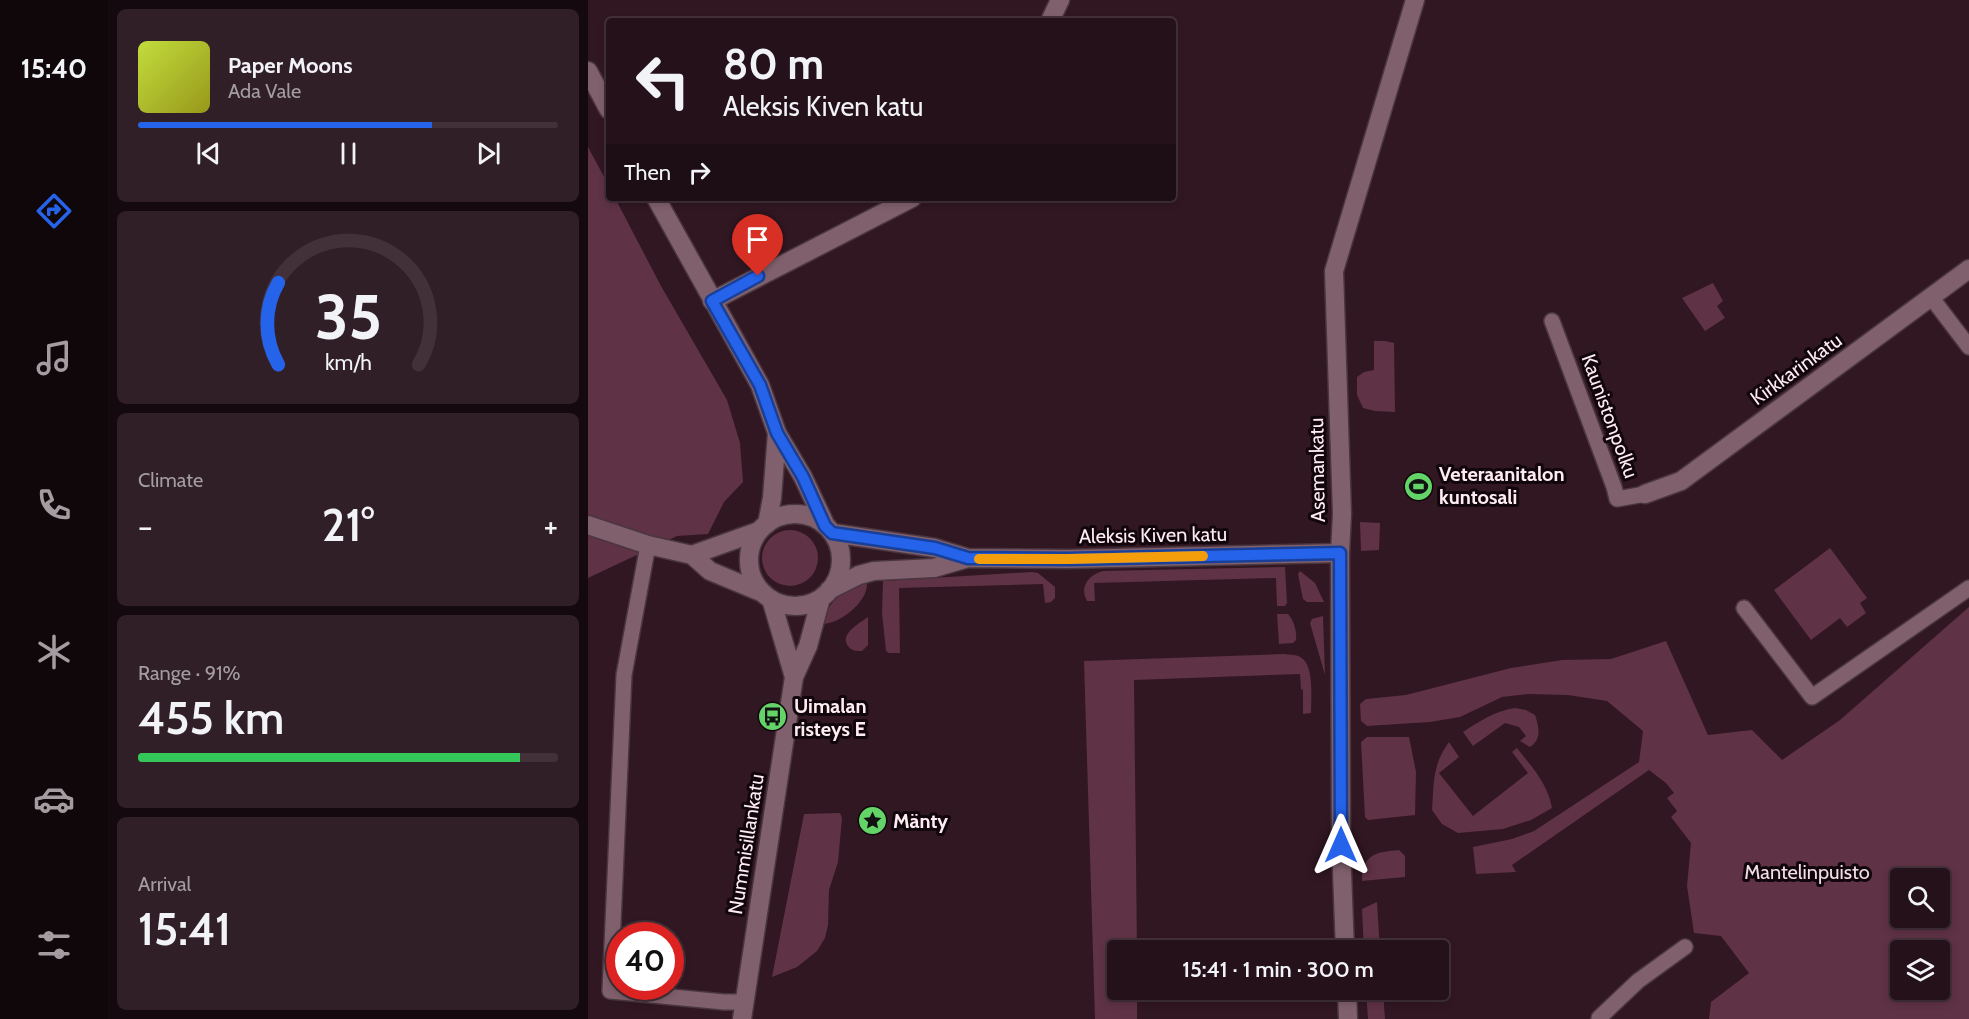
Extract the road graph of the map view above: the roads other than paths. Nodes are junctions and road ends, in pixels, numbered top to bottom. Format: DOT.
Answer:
graph roads {
  1 [pos="1060,0"];
  2 [pos="1415,0"];
  3 [pos="1051,18"];
  4 [pos="588,71"];
  5 [pos="606,104"];
  6 [pos="658,201"];
  7 [pos="906,201"];
  8 [pos="1969,269"];
  9 [pos="1931,297"];
  10 [pos="712,301"];
  11 [pos="1552,321"];
  12 [pos="1969,347"];
  13 [pos="777,433"];
  14 [pos="1645,494"];
  15 [pos="588,525"];
  16 [pos="763,527"];
  17 [pos="829,529"];
  18 [pos="648,545"];
  19 [pos="1340,553"];
  20 [pos="692,555"];
  21 [pos="968,558"];
  22 [pos="1969,588"];
  23 [pos="825,594"];
  24 [pos="767,596"];
  25 [pos="1744,608"];
  26 [pos="794,677"];
  27 [pos="1345,940"];
  28 [pos="1685,947"];
  29 [pos="1347,1000"];
  30 [pos="743,1011"];
  31 [pos="1599,1018"];
  32 [pos="1348,1019"];
  1 -- 3 [label="street"];
  2 -- 19 [label="street, Asemankatu"];
  4 -- 5 [label="street"];
  6 -- 10 [label="street"];
  7 -- 10 [label="street"];
  8 -- 9 [label="street, Kirkkarinkatu"];
  9 -- 12 [label="lane"];
  9 -- 14 [label="street, Kirkkarinkatu"];
  10 -- 13 [label="street"];
  11 -- 14 [label="lane, Kaunistonpolku"];
  13 -- 16 [label="street"];
  13 -- 17 [label="street"];
  15 -- 18 [label="street"];
  16 -- 17 [label="street"];
  16 -- 20 [label="street"];
  16 -- 24 [label="street"];
  17 -- 21 [label="street, Aleksis Kiven katu"];
  17 -- 23 [label="street"];
  18 -- 20 [label="street"];
  18 -- 30 [label="lane"];
  19 -- 21 [label="street, Aleksis Kiven katu"];
  19 -- 27 [label="street, Asemankatu"];
  20 -- 24 [label="street"];
  21 -- 23 [label="street, Aleksis Kiven katu"];
  22 -- 25 [label="lane"];
  23 -- 24 [label="street"];
  23 -- 26 [label="street, Nummisillankatu"];
  24 -- 26 [label="street, Nummisillankatu"];
  26 -- 30 [label="street, Nummisillankatu"];
  28 -- 31 [label="lane"];
  29 -- 32 [label="street"];
}
